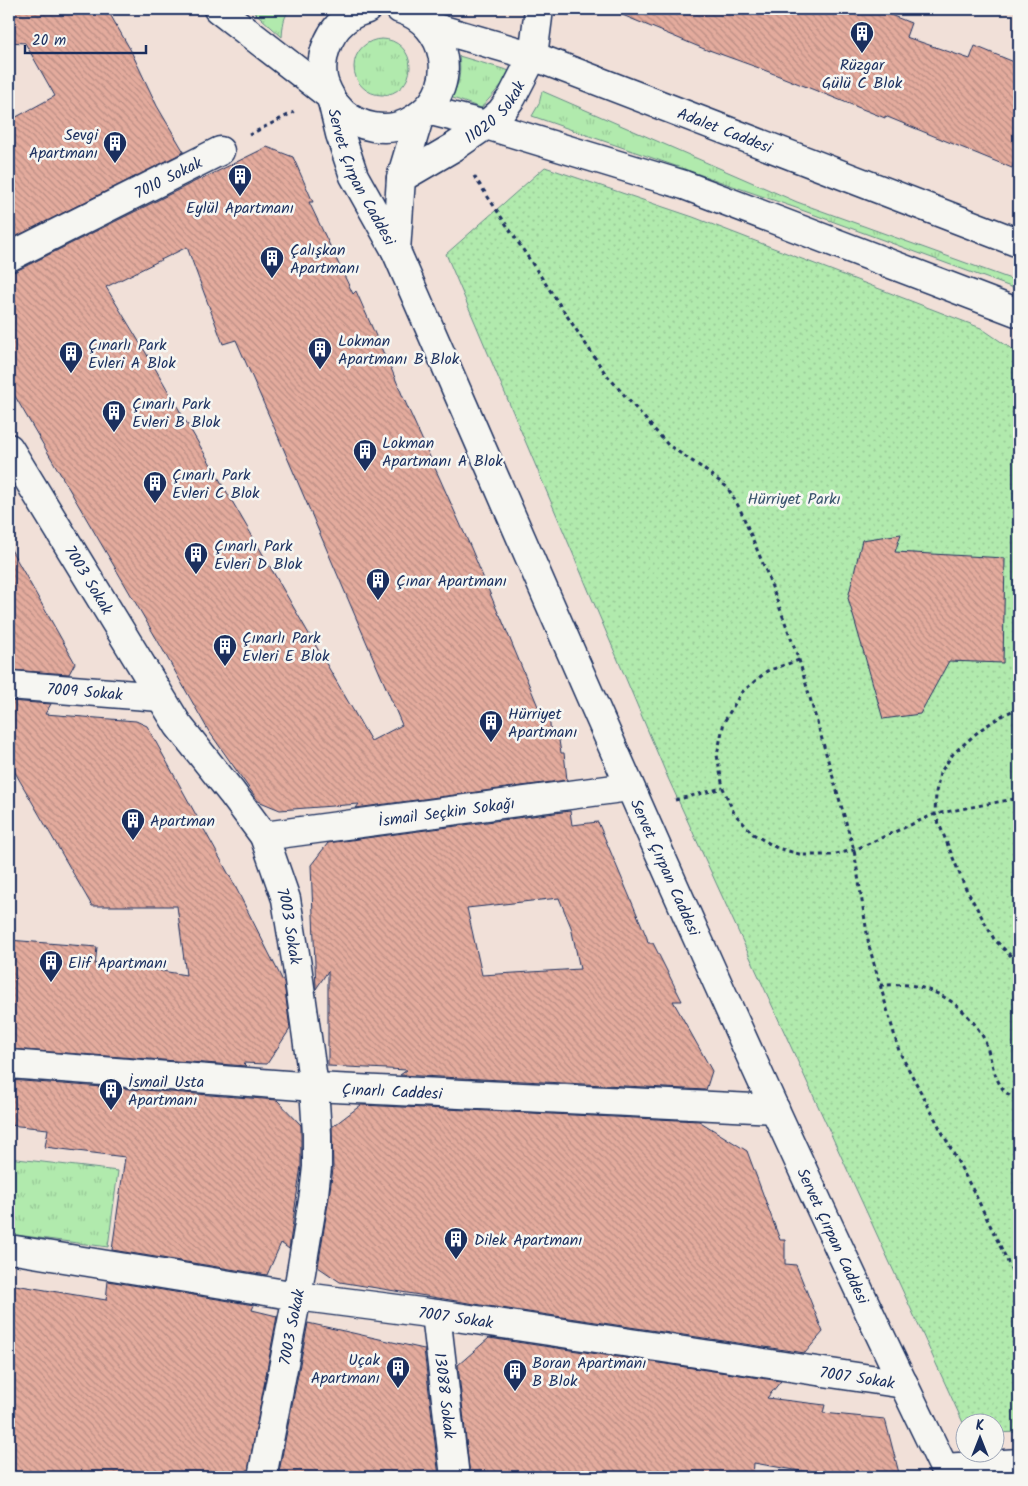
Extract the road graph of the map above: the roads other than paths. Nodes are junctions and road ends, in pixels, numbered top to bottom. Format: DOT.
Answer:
graph roads {
  1 [pos="218,9"];
  2 [pos="367,9"];
  3 [pos="400,9"];
  4 [pos="539,9"];
  5 [pos="429,26"];
  6 [pos="532,56"];
  7 [pos="327,95"];
  8 [pos="423,113"];
  9 [pos="486,125"];
  10 [pos="220,151"];
  11 [pos="401,178"];
  12 [pos="1019,242"];
  13 [pos="396,251"];
  14 [pos="9,257"];
  15 [pos="1019,313"];
  16 [pos="9,448"];
  17 [pos="9,685"];
  18 [pos="160,697"];
  19 [pos="634,797"];
  20 [pos="264,836"];
  21 [pos="9,1064"];
  22 [pos="314,1087"];
  23 [pos="774,1109"];
  24 [pos="9,1249"];
  25 [pos="297,1296"];
  26 [pos="436,1314"];
  27 [pos="904,1384"];
  28 [pos="1019,1463"];
  29 [pos="946,1472"];
  30 [pos="262,1477"];
  31 [pos="455,1477"];
  1 -- 7 [label="street"];
  2 -- 7 [label="street"];
  3 -- 5 [label="street, Adalet Caddesi"];
  4 -- 6 [label="street, 11020 Sokak"];
  5 -- 6 [label="street, Adalet Caddesi"];
  5 -- 8 [label="street, Adalet Caddesi"];
  6 -- 9 [label="street, 11020 Sokak"];
  6 -- 12 [label="street, Adalet Caddesi"];
  7 -- 8 [label="street"];
  7 -- 13 [label="street, Servet Çırpan Caddesi"];
  8 -- 9 [label="street"];
  8 -- 11 [label="street, Servet Çırpan Caddesi"];
  9 -- 11 [label="street, 11020 Sokak"];
  9 -- 15 [label="street"];
  10 -- 14 [label="street, 7010 Sokak"];
  11 -- 13 [label="street, Servet Çırpan Caddesi"];
  13 -- 19 [label="street, Servet Çırpan Caddesi"];
  16 -- 18 [label="street, 7003 Sokak"];
  17 -- 18 [label="street, 7009 Sokak"];
  18 -- 20 [label="street, 7003 Sokak"];
  19 -- 20 [label="street, İsmail Seçkin Sokağı"];
  19 -- 23 [label="street, Servet Çırpan Caddesi"];
  20 -- 22 [label="street, 7003 Sokak"];
  21 -- 22 [label="street, Çınarlı Caddesi"];
  22 -- 23 [label="street, Çınarlı Caddesi"];
  22 -- 25 [label="street, 7003 Sokak"];
  23 -- 27 [label="street, Servet Çırpan Caddesi"];
  24 -- 25 [label="street, 7007 Sokak"];
  25 -- 26 [label="street, 7007 Sokak"];
  25 -- 30 [label="street, 7003 Sokak"];
  26 -- 27 [label="street, 7007 Sokak"];
  26 -- 31 [label="street, 13088 Sokak"];
  27 -- 29 [label="street, Servet Çırpan Caddesi"];
  28 -- 29 [label="street"];
}
